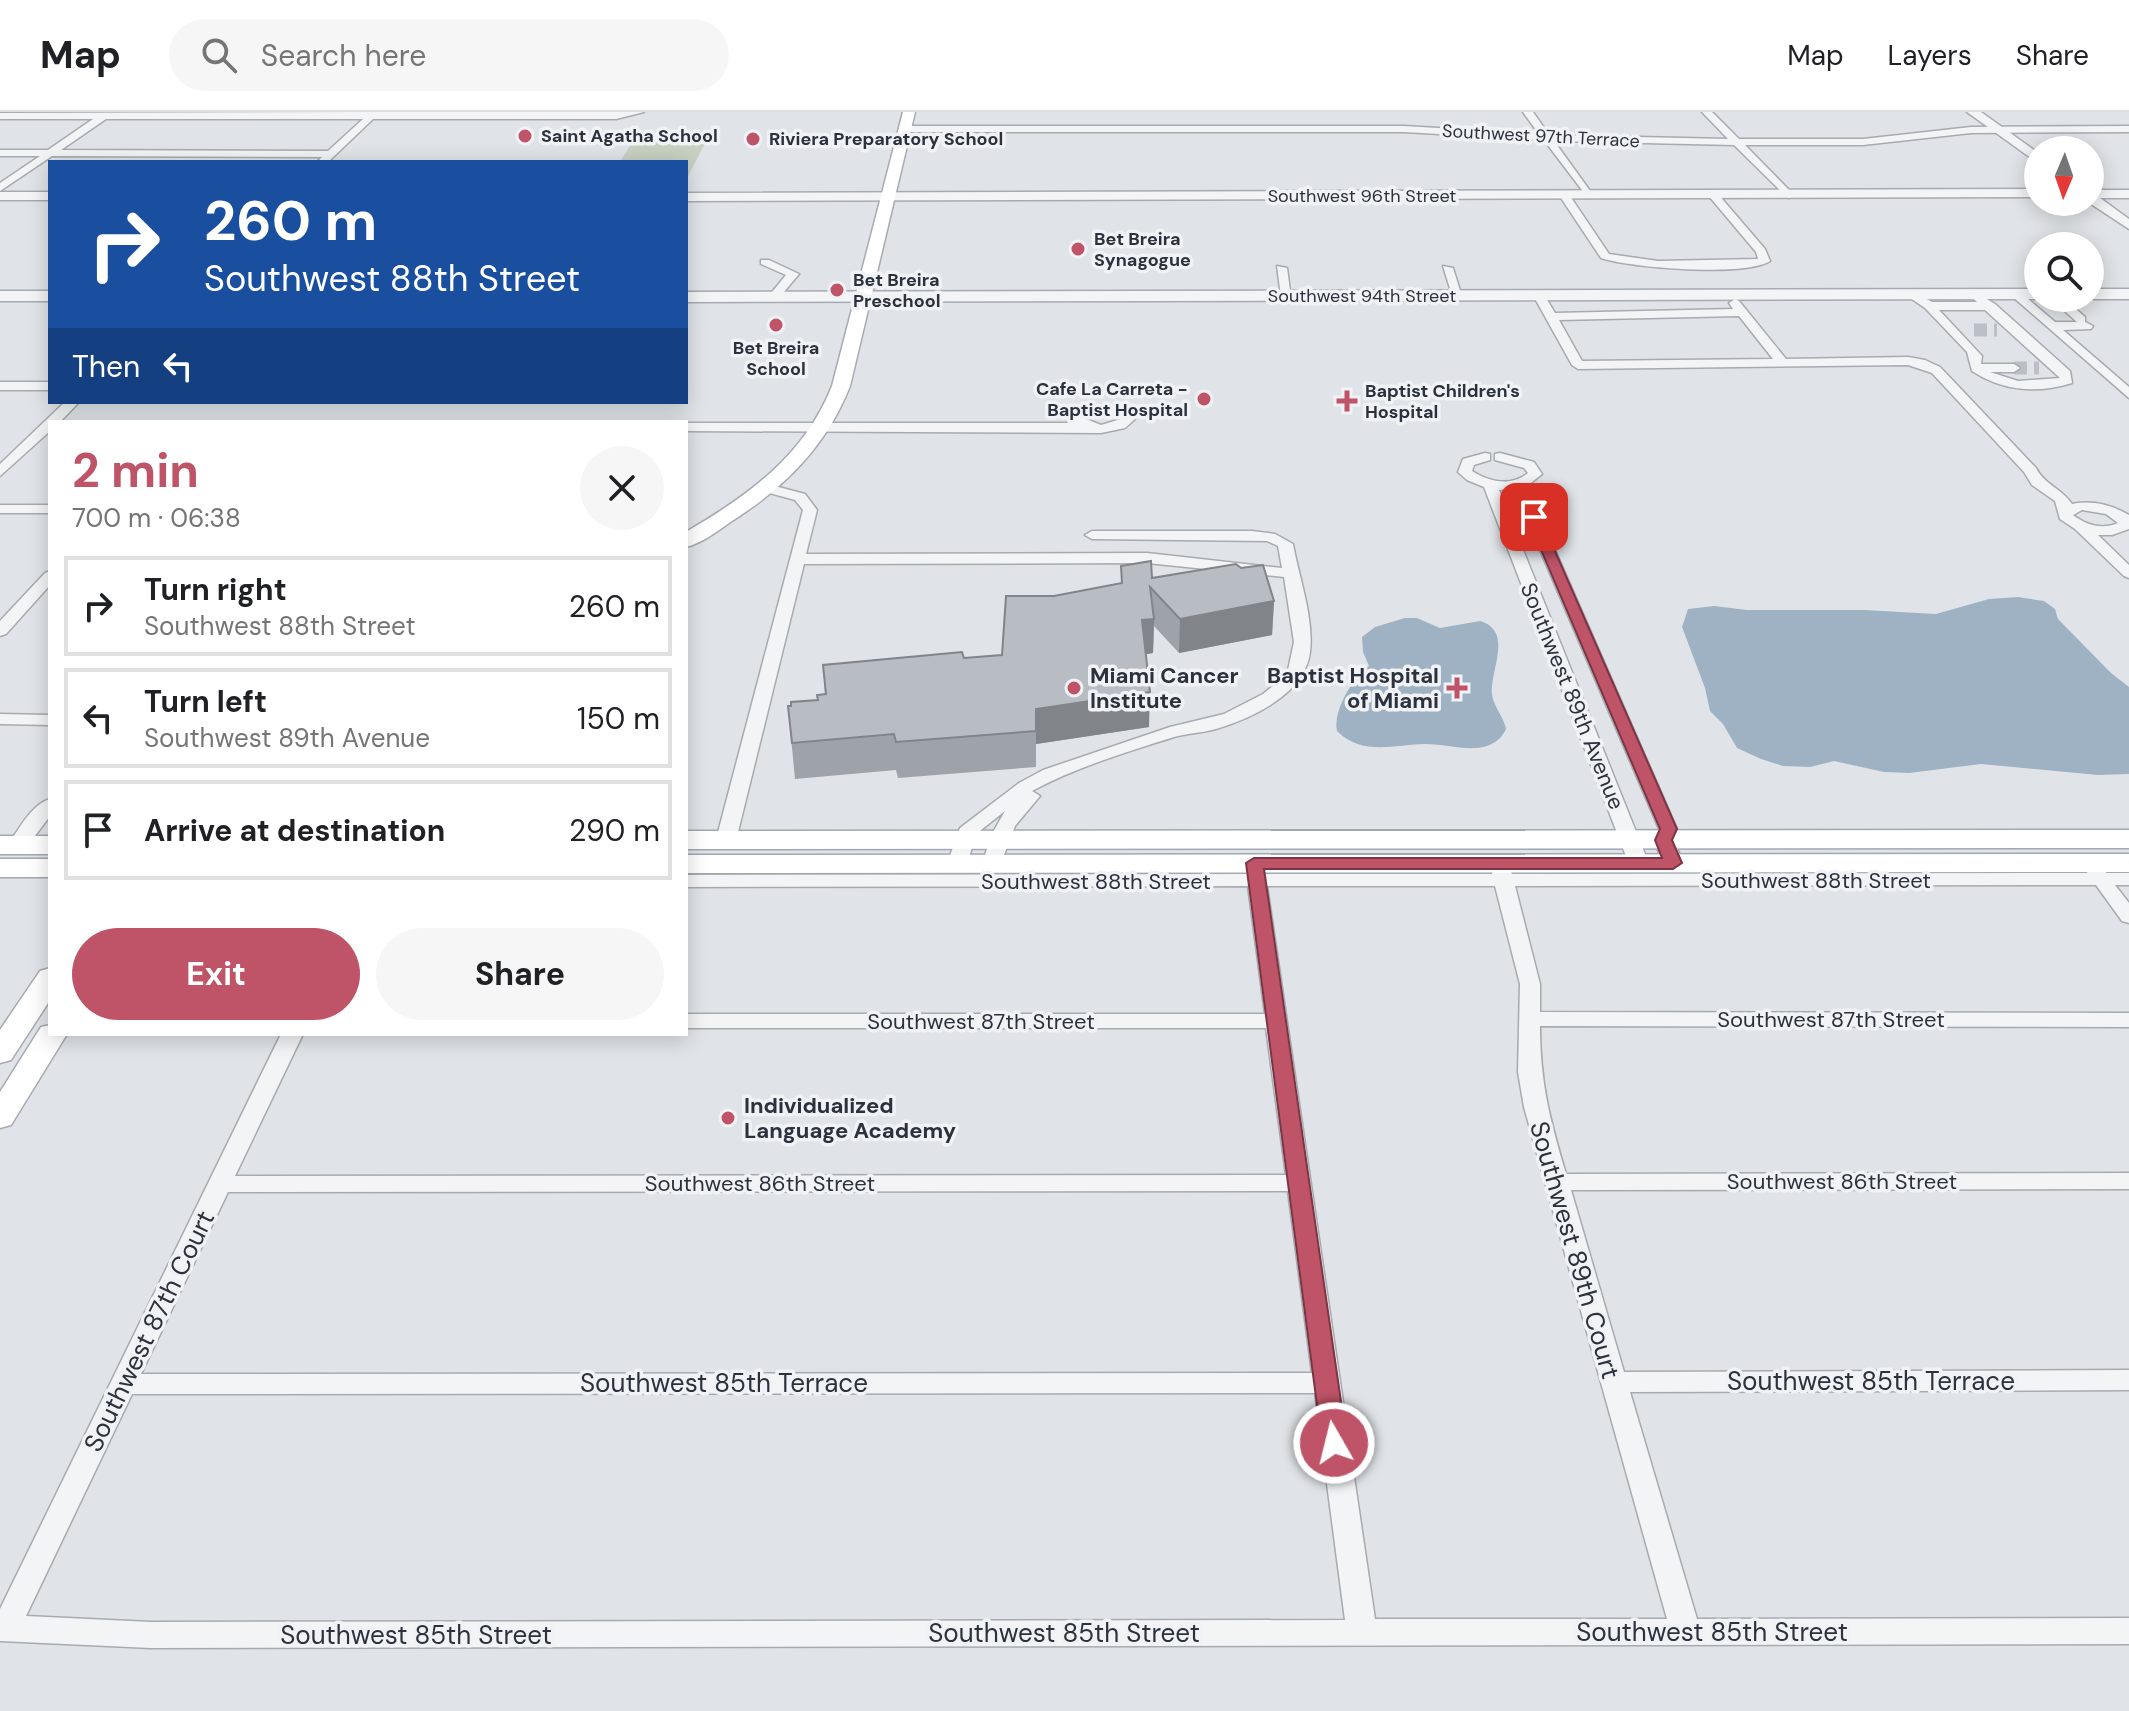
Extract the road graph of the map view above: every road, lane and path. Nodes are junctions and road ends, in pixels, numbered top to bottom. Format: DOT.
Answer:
graph roads {
  1 [pos="909,112"];
  2 [pos="1088,112"];
  3 [pos="1528,112"];
  4 [pos="1707,112"];
  5 [pos="1973,112"];
  6 [pos="635,113"];
  7 [pos="34,114"];
  8 [pos="107,114"];
  9 [pos="373,114"];
  10 [pos="0,116"];
  11 [pos="905,129"];
  12 [pos="1088,129"];
  13 [pos="2129,129"];
  14 [pos="1997,130"];
  15 [pos="1546,137"];
  16 [pos="1736,142"];
  17 [pos="2024,149"];
  18 [pos="0,153"];
  19 [pos="51,153"];
  20 [pos="330,154"];
  21 [pos="324,160"];
  22 [pos="0,188"];
  23 [pos="2024,193"];
  24 [pos="2129,194"];
  25 [pos="1564,195"];
  26 [pos="1588,195"];
  27 [pos="1713,195"];
  28 [pos="1788,195"];
  29 [pos="2104,195"];
  30 [pos="0,196"];
  31 [pos="48,196"];
  32 [pos="688,197"];
  33 [pos="888,197"];
  34 [pos="2104,206"];
  35 [pos="2129,225"];
  36 [pos="765,262"];
  37 [pos="1281,268"];
  38 [pos="1447,268"];
  39 [pos="2104,294"];
  40 [pos="2129,294"];
  41 [pos="1458,295"];
  42 [pos="1539,295"];
  43 [pos="1729,295"];
  44 [pos="2017,295"];
  45 [pos="2024,295"];
  46 [pos="48,296"];
  47 [pos="1287,296"];
  48 [pos="688,297"];
  49 [pos="774,297"];
  50 [pos="862,297"];
  51 [pos="2,298"];
  52 [pos="1922,298"];
  53 [pos="1983,298"];
  54 [pos="1741,312"];
  55 [pos="2072,312"];
  56 [pos="1551,317"];
  57 [pos="2053,326"];
  58 [pos="1953,330"];
  59 [pos="1974,330"];
  60 [pos="1997,330"];
  61 [pos="2017,330"];
  62 [pos="1782,362"];
  63 [pos="1976,368"];
  64 [pos="2014,368"];
  65 [pos="2039,368"];
  66 [pos="2060,368"];
  67 [pos="0,386"];
  68 [pos="48,386"];
  69 [pos="2129,394"];
  70 [pos="70,404"];
  71 [pos="1078,419"];
  72 [pos="54,420"];
  73 [pos="48,426"];
  74 [pos="823,426"];
  75 [pos="1046,426"];
  76 [pos="688,427"];
  77 [pos="1091,427"];
  78 [pos="0,452"];
  79 [pos="19,452"];
  80 [pos="2031,471"];
  81 [pos="0,472"];
  82 [pos="1490,484"];
  83 [pos="1519,484"];
  84 [pos="767,488"];
  85 [pos="2102,508"];
  86 [pos="0,509"];
  87 [pos="48,509"];
  88 [pos="2067,509"];
  89 [pos="2080,526"];
  90 [pos="2123,532"];
  91 [pos="1092,535"];
  92 [pos="688,540"];
  93 [pos="2106,549"];
  94 [pos="797,559"];
  95 [pos="2128,572"];
  96 [pos="1290,573"];
  97 [pos="48,578"];
  98 [pos="6,617"];
  99 [pos="0,631"];
  100 [pos="0,719"];
  101 [pos="48,720"];
  102 [pos="1193,730"];
  103 [pos="48,807"];
  104 [pos="2037,839"];
  105 [pos="2129,839"];
  106 [pos="688,840"];
  107 [pos="726,840"];
  108 [pos="48,845"];
  109 [pos="959,852"];
  110 [pos="995,852"];
  111 [pos="1635,852"];
  112 [pos="1669,852"];
  113 [pos="6,853"];
  114 [pos="1254,861"];
  115 [pos="2129,863"];
  116 [pos="688,864"];
  117 [pos="48,867"];
  118 [pos="2096,871"];
  119 [pos="1502,872"];
  120 [pos="2129,879"];
  121 [pos="688,881"];
  122 [pos="2129,917"];
  123 [pos="48,980"];
  124 [pos="1532,1019"];
  125 [pos="2129,1020"];
  126 [pos="688,1021"];
  127 [pos="1276,1021"];
  128 [pos="51,1036"];
  129 [pos="291,1036"];
  130 [pos="0,1053"];
  131 [pos="0,1117"];
  132 [pos="2129,1181"];
  133 [pos="1555,1182"];
  134 [pos="1299,1183"];
  135 [pos="220,1184"];
  136 [pos="2129,1380"];
  137 [pos="1613,1382"];
  138 [pos="1326,1383"];
  139 [pos="123,1384"];
  140 [pos="3,1629"];
  141 [pos="2129,1631"];
  142 [pos="1686,1632"];
  143 [pos="1362,1634"];
  1 -- 11 [label="main road"];
  2 -- 12 [label="street"];
  3 -- 15 [label="street"];
  4 -- 16 [label="street"];
  5 -- 14 [label="street"];
  6 -- 9 [label="street"];
  7 -- 8 [label="street"];
  7 -- 10 [label="street"];
  8 -- 9 [label="street"];
  8 -- 19 [label="street"];
  9 -- 20 [label="street"];
  11 -- 12 [label="street, Southwest 97th Terrace"];
  11 -- 33 [label="main road"];
  12 -- 15 [label="street, Southwest 97th Terrace"];
  13 -- 14 [label="street, Southwest 97th Terrace"];
  14 -- 16 [label="street, Southwest 97th Terrace"];
  14 -- 17 [label="street"];
  15 -- 16 [label="street, Southwest 97th Terrace"];
  15 -- 26 [label="street"];
  16 -- 28 [label="street"];
  18 -- 19 [label="street"];
  19 -- 20 [label="street"];
  19 -- 22 [label="street"];
  20 -- 21 [label="street"];
  23 -- 28 [label="street, Southwest 96th Street"];
  24 -- 29 [label="street"];
  25 -- 26 [label="street, Southwest 96th Street"];
  25 -- 27 [label="street"];
  25 -- 33 [label="street, Southwest 96th Street"];
  26 -- 27 [label="street, Southwest 96th Street"];
  27 -- 28 [label="street, Southwest 96th Street"];
  30 -- 31 [label="street"];
  32 -- 33 [label="street, Southwest 96th Street"];
  33 -- 50 [label="main road"];
  34 -- 35 [label="street"];
  36 -- 49 [label="street"];
  37 -- 47 [label="street"];
  38 -- 41 [label="street"];
  39 -- 40 [label="street"];
  41 -- 42 [label="street, Southwest 94th Street"];
  41 -- 47 [label="street, Southwest 94th Street"];
  42 -- 43 [label="street, Southwest 94th Street"];
  42 -- 56 [label="street"];
  43 -- 52 [label="street, Southwest 94th Street"];
  43 -- 54 [label="street"];
  44 -- 45 [label="street, Southwest 94th Street"];
  44 -- 53 [label="street, Southwest 94th Street"];
  44 -- 57 [label="street"];
  46 -- 51 [label="street"];
  47 -- 50 [label="street, Southwest 94th Street"];
  48 -- 49 [label="street, Southwest 94th Street"];
  49 -- 50 [label="street, Southwest 94th Street"];
  50 -- 74 [label="main road"];
  52 -- 53 [label="street, Southwest 94th Street"];
  52 -- 58 [label="street"];
  53 -- 61 [label="street"];
  54 -- 56 [label="street"];
  54 -- 62 [label="street"];
  55 -- 57 [label="street"];
  56 -- 62 [label="street"];
  57 -- 69 [label="street"];
  58 -- 59 [label="street"];
  58 -- 63 [label="street"];
  60 -- 61 [label="street"];
  61 -- 66 [label="street"];
  62 -- 80 [label="street"];
  63 -- 64 [label="street"];
  63 -- 66 [label="street"];
  65 -- 66 [label="street"];
  67 -- 68 [label="street"];
  70 -- 72 [label="street"];
  71 -- 75 [label="street"];
  71 -- 77 [label="street"];
  71 -- 77 [label="street"];
  73 -- 79 [label="street"];
  74 -- 75 [label="street"];
  74 -- 76 [label="street"];
  74 -- 84 [label="main road"];
  75 -- 77 [label="street"];
  78 -- 79 [label="street"];
  79 -- 81 [label="street"];
  80 -- 85 [label="street"];
  80 -- 88 [label="street"];
  82 -- 83 [label="street"];
  82 -- 83 [label="street"];
  82 -- 111 [label="street, Southwest 89th Avenue"];
  83 -- 112 [label="street, Southwest 89th Avenue"];
  84 -- 92 [label="main road"];
  84 -- 94 [label="street"];
  85 -- 88 [label="street"];
  85 -- 90 [label="street"];
  86 -- 87 [label="street"];
  88 -- 89 [label="street"];
  89 -- 90 [label="street"];
  89 -- 93 [label="street"];
  90 -- 93 [label="street"];
  90 -- 95 [label="street"];
  91 -- 96 [label="street"];
  93 -- 95 [label="street"];
  94 -- 96 [label="street"];
  94 -- 107 [label="street"];
  96 -- 102 [label="street"];
  97 -- 98 [label="street"];
  98 -- 99 [label="street"];
  100 -- 101 [label="street"];
  102 -- 109 [label="street"];
  102 -- 110 [label="street"];
  103 -- 113 [label="street"];
  104 -- 105 [label="main road, Southwest 88th Street"];
  104 -- 112 [label="main road, Southwest 88th Street"];
  104 -- 118 [label="main road"];
  106 -- 107 [label="main road, Southwest 88th Street"];
  107 -- 109 [label="main road, Southwest 88th Street"];
  108 -- 113 [label="main road"];
  109 -- 110 [label="main road, Southwest 88th Street"];
  109 -- 116 [label="main road, Southwest 88th Street"];
  110 -- 114 [label="main road, Southwest 88th Street"];
  111 -- 112 [label="main road, Southwest 88th Street"];
  111 -- 114 [label="main road, Southwest 88th Street"];
  111 -- 119 [label="main road, Southwest 88th Street"];
  112 -- 118 [label="main road, Southwest 88th Street"];
  113 -- 117 [label="main road"];
  114 -- 119 [label="main road, Southwest 88th Street"];
  114 -- 121 [label="street, Southwest 88th Street"];
  114 -- 127 [label="street"];
  115 -- 118 [label="main road, Southwest 88th Street"];
  118 -- 119 [label="street, Southwest 88th Street"];
  118 -- 120 [label="street, Southwest 88th Street"];
  118 -- 122 [label="street"];
  119 -- 124 [label="street, Southwest 89th Court"];
  123 -- 130 [label="main road"];
  124 -- 125 [label="street, Southwest 87th Street"];
  124 -- 133 [label="street, Southwest 89th Court"];
  126 -- 127 [label="street, Southwest 87th Street"];
  127 -- 134 [label="street"];
  128 -- 131 [label="main road"];
  129 -- 135 [label="street, Southwest 87th Court"];
  132 -- 133 [label="street, Southwest 86th Street"];
  133 -- 137 [label="street, Southwest 89th Court"];
  134 -- 135 [label="street, Southwest 86th Street"];
  134 -- 138 [label="street"];
  135 -- 139 [label="street, Southwest 87th Court"];
  136 -- 137 [label="street, Southwest 85th Terrace"];
  137 -- 142 [label="street, Southwest 89th Court"];
  138 -- 139 [label="street, Southwest 85th Terrace"];
  138 -- 143 [label="street"];
  139 -- 140 [label="street, Southwest 87th Court"];
  140 -- 143 [label="street, Southwest 85th Street"];
  141 -- 142 [label="street, Southwest 85th Street"];
  142 -- 143 [label="street, Southwest 85th Street"];
}
